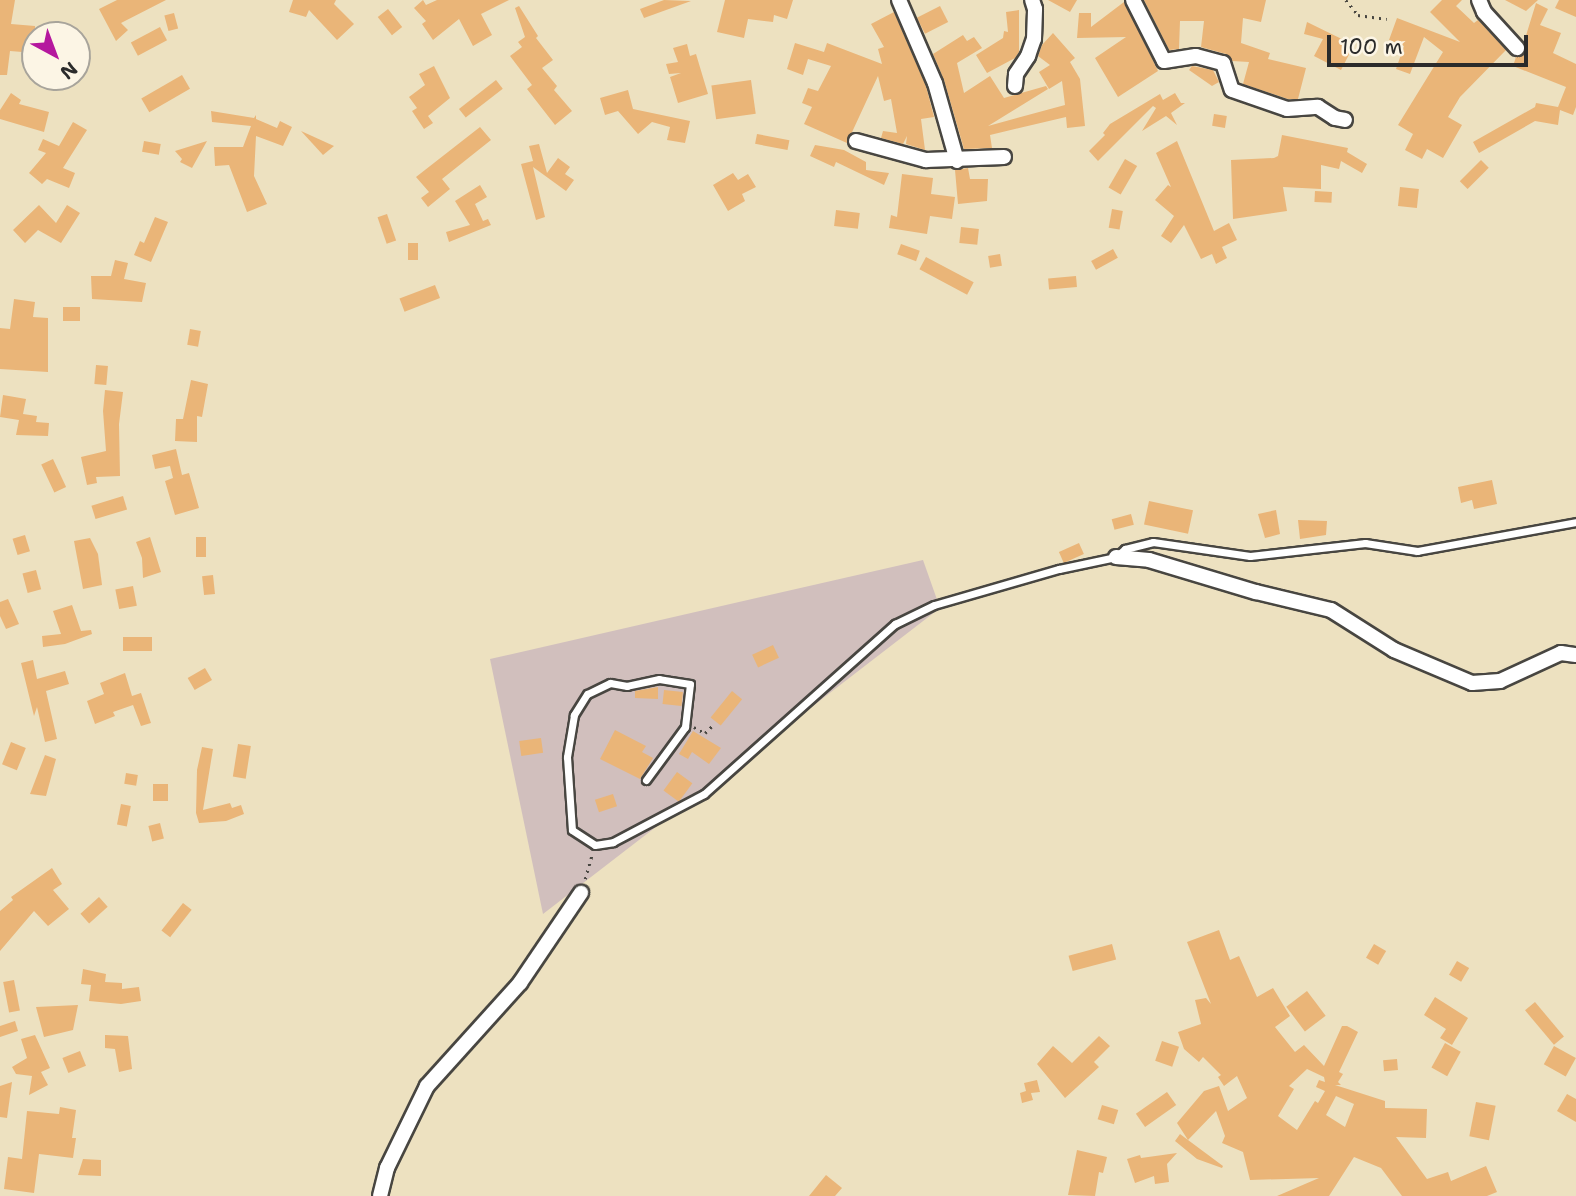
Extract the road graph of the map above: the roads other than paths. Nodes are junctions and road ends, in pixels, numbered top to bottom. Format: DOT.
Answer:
graph roads {
  1 [pos="900,0"];
  2 [pos="1032,0"];
  3 [pos="1133,0"];
  4 [pos="1479,0"];
  5 [pos="1517,48"];
  6 [pos="1015,86"];
  7 [pos="1345,120"];
  8 [pos="856,141"];
  9 [pos="1003,157"];
  10 [pos="957,161"];
  11 [pos="1576,522"];
  12 [pos="1116,557"];
  13 [pos="1576,655"];
  14 [pos="646,780"];
  15 [pos="581,893"];
  16 [pos="380,1196"];
  1 -- 10 [label="street"];
  2 -- 6 [label="street"];
  3 -- 7 [label="street"];
  4 -- 5 [label="street"];
  8 -- 10 [label="street"];
  9 -- 10 [label="street"];
  11 -- 12 [label="lane"];
  12 -- 13 [label="street"];
  12 -- 14 [label="lane"];
  15 -- 16 [label="street"];
}
